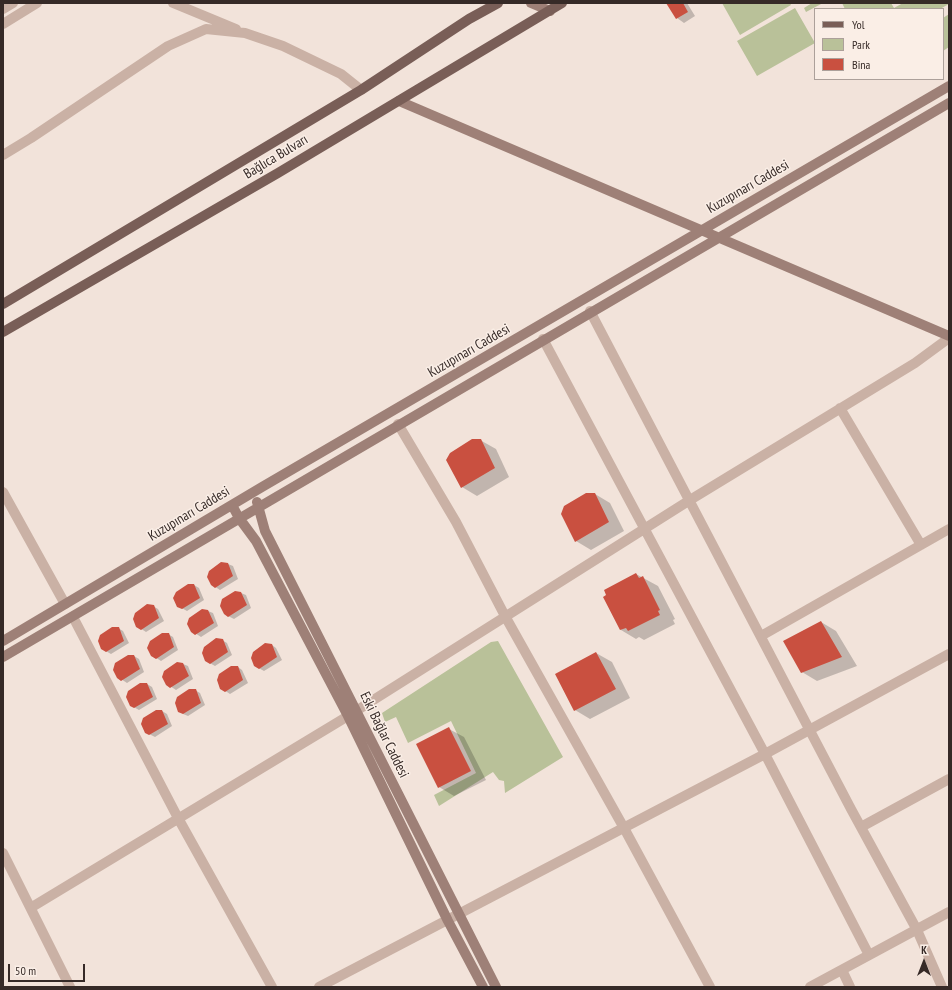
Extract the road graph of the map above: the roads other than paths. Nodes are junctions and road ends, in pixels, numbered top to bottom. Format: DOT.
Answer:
graph roads {
  1 [pos="13,3"];
  2 [pos="37,3"];
  3 [pos="173,3"];
  4 [pos="498,3"];
  5 [pos="531,3"];
  6 [pos="562,3"];
  7 [pos="3,9"];
  8 [pos="550,10"];
  9 [pos="3,24"];
  10 [pos="245,33"];
  11 [pos="949,86"];
  12 [pos="361,90"];
  13 [pos="399,101"];
  14 [pos="949,103"];
  15 [pos="3,154"];
  16 [pos="702,231"];
  17 [pos="717,237"];
  18 [pos="3,304"];
  19 [pos="590,311"];
  20 [pos="3,332"];
  21 [pos="949,337"];
  22 [pos="543,339"];
  23 [pos="840,408"];
  24 [pos="398,424"];
  25 [pos="3,492"];
  26 [pos="252,493"];
  27 [pos="690,500"];
  28 [pos="232,505"];
  29 [pos="259,506"];
  30 [pos="239,518"];
  31 [pos="949,529"];
  32 [pos="644,530"];
  33 [pos="921,545"];
  34 [pos="65,604"];
  35 [pos="505,616"];
  36 [pos="73,617"];
  37 [pos="761,636"];
  38 [pos="3,641"];
  39 [pos="949,654"];
  40 [pos="3,657"];
  41 [pos="352,714"];
  42 [pos="811,729"];
  43 [pos="765,754"];
  44 [pos="949,779"];
  45 [pos="178,818"];
  46 [pos="861,827"];
  47 [pos="624,828"];
  48 [pos="3,854"];
  49 [pos="32,907"];
  50 [pos="949,912"];
  51 [pos="459,914"];
  52 [pos="448,921"];
  53 [pos="917,930"];
  54 [pos="869,955"];
  55 [pos="842,970"];
  56 [pos="70,987"];
  57 [pos="272,987"];
  58 [pos="319,987"];
  59 [pos="483,987"];
  60 [pos="496,987"];
  61 [pos="710,987"];
  62 [pos="810,987"];
  63 [pos="850,987"];
  64 [pos="942,987"];
  1 -- 7 [label="street"];
  2 -- 9 [label="street"];
  3 -- 10 [label="street"];
  4 -- 12 [label="main road, Bağlıca Bulvarı"];
  5 -- 8 [label="street"];
  6 -- 8 [label="main road, Bağlıca Bulvarı"];
  8 -- 13 [label="main road, Bağlıca Bulvarı"];
  10 -- 12 [label="street"];
  10 -- 15 [label="street"];
  11 -- 16 [label="street, Kuzupınarı Caddesi"];
  12 -- 18 [label="main road, Bağlıca Bulvarı"];
  13 -- 16 [label="street"];
  13 -- 20 [label="main road, Bağlıca Bulvarı"];
  14 -- 17 [label="street, Kuzupınarı Caddesi"];
  16 -- 17 [label="street"];
  16 -- 26 [label="street, Kuzupınarı Caddesi"];
  17 -- 19 [label="street, Kuzupınarı Caddesi"];
  17 -- 21 [label="street"];
  19 -- 22 [label="street, Kuzupınarı Caddesi"];
  19 -- 27 [label="street"];
  21 -- 23 [label="street"];
  22 -- 24 [label="street, Kuzupınarı Caddesi"];
  22 -- 32 [label="street"];
  23 -- 27 [label="street"];
  23 -- 33 [label="street"];
  24 -- 29 [label="street, Kuzupınarı Caddesi"];
  24 -- 35 [label="street"];
  25 -- 34 [label="street"];
  26 -- 28 [label="street, Kuzupınarı Caddesi"];
  26 -- 29 [label="street, Eski Bağlar Caddesi"];
  27 -- 32 [label="street"];
  27 -- 37 [label="street"];
  28 -- 30 [label="street, Eski Bağlar Caddesi"];
  28 -- 34 [label="street, Kuzupınarı Caddesi"];
  29 -- 30 [label="street, Kuzupınarı Caddesi"];
  29 -- 41 [label="street, Eski Bağlar Caddesi"];
  30 -- 36 [label="street, Kuzupınarı Caddesi"];
  30 -- 41 [label="street, Eski Bağlar Caddesi"];
  31 -- 33 [label="street"];
  32 -- 35 [label="street"];
  32 -- 43 [label="street"];
  33 -- 37 [label="street"];
  34 -- 38 [label="street, Kuzupınarı Caddesi"];
  35 -- 41 [label="street"];
  35 -- 47 [label="street"];
  36 -- 40 [label="street, Kuzupınarı Caddesi"];
  36 -- 45 [label="street"];
  37 -- 42 [label="street"];
  39 -- 42 [label="street"];
  41 -- 45 [label="street"];
  41 -- 51 [label="street, Eski Bağlar Caddesi"];
  41 -- 52 [label="street, Eski Bağlar Caddesi"];
  42 -- 43 [label="street"];
  42 -- 46 [label="street"];
  43 -- 47 [label="street"];
  43 -- 54 [label="street"];
  44 -- 46 [label="street"];
  45 -- 49 [label="street"];
  45 -- 57 [label="street"];
  46 -- 53 [label="street"];
  47 -- 51 [label="street"];
  47 -- 61 [label="street"];
  48 -- 49 [label="street"];
  49 -- 56 [label="street"];
  50 -- 53 [label="street"];
  51 -- 52 [label="street"];
  51 -- 60 [label="street, Eski Bağlar Caddesi"];
  52 -- 58 [label="street"];
  52 -- 59 [label="street, Eski Bağlar Caddesi"];
  53 -- 54 [label="street"];
  53 -- 64 [label="street"];
  54 -- 55 [label="street"];
  55 -- 62 [label="street"];
  55 -- 63 [label="street"];
}
